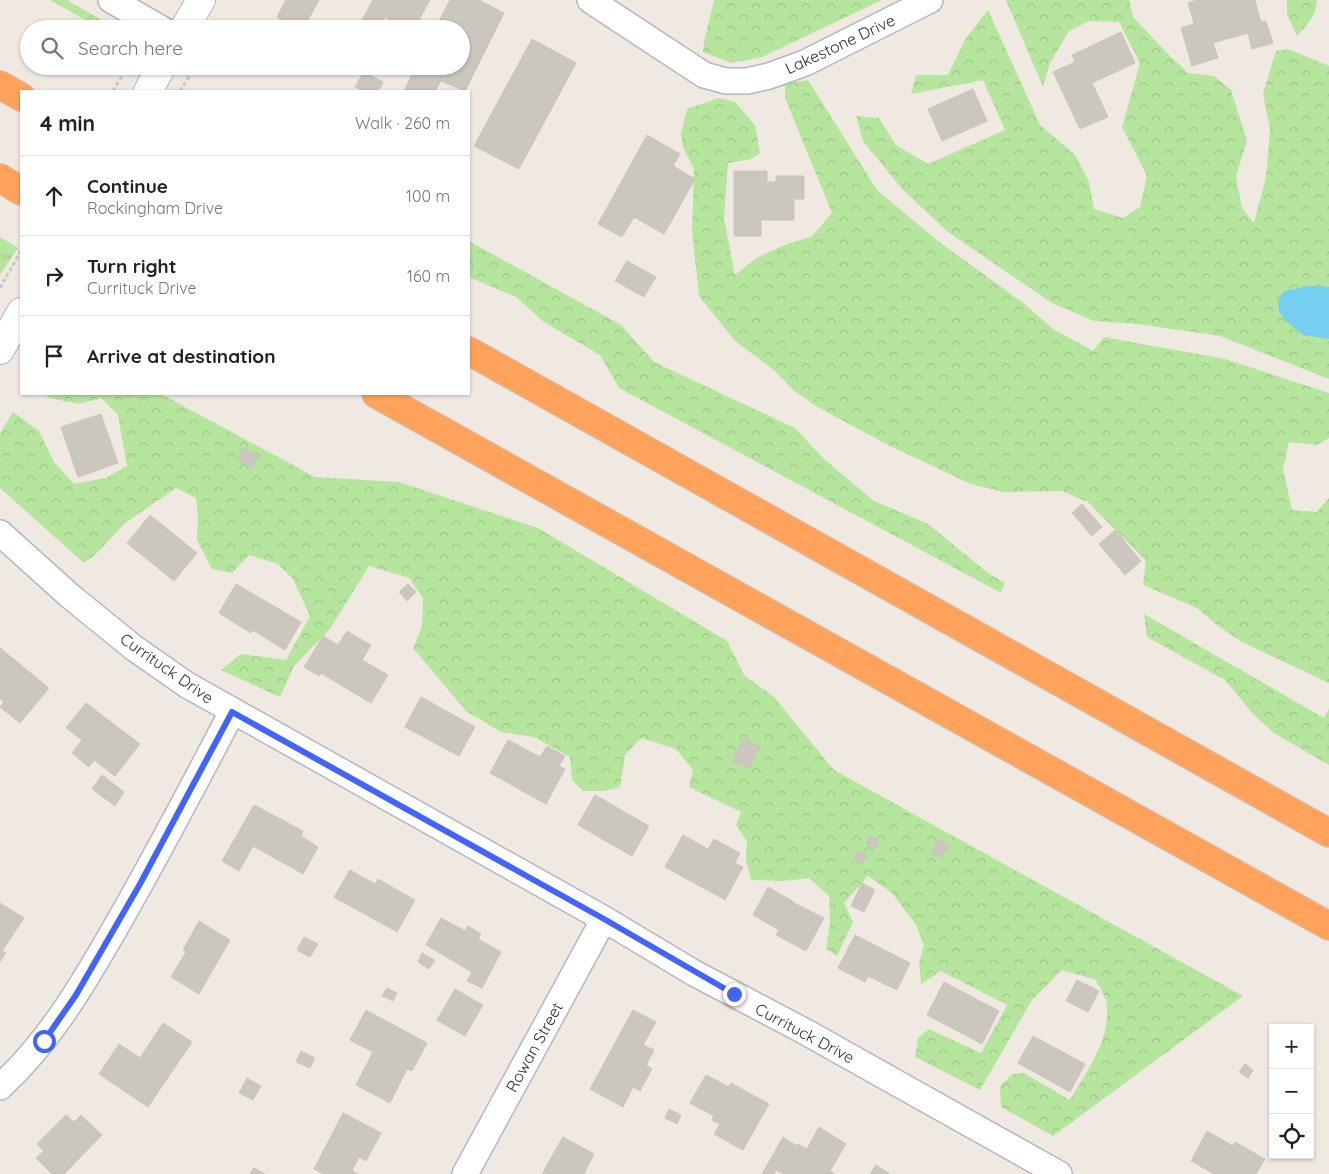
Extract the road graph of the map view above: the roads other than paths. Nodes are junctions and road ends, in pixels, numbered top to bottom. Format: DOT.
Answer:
graph roads {
  1 [pos="111,0"];
  2 [pos="201,0"];
  3 [pos="590,0"];
  4 [pos="930,0"];
  5 [pos="146,20"];
  6 [pos="189,20"];
  7 [pos="157,75"];
  8 [pos="0,85"];
  9 [pos="149,90"];
  10 [pos="20,96"];
  11 [pos="0,178"];
  12 [pos="20,190"];
  13 [pos="20,314"];
  14 [pos="0,350"];
  15 [pos="470,352"];
  16 [pos="378,395"];
  17 [pos="0,533"];
  18 [pos="232,712"];
  19 [pos="1329,833"];
  20 [pos="604,919"];
  21 [pos="1329,926"];
  22 [pos="0,1087"];
  23 [pos="465,1174"];
  24 [pos="1059,1174"];
  1 -- 5 [label="street"];
  2 -- 6 [label="main road"];
  3 -- 4 [label="street, Lakestone Drive"];
  7 -- 9 [label="main road"];
  8 -- 10 [label="highway"];
  11 -- 12 [label="highway"];
  13 -- 14 [label="main road"];
  15 -- 19 [label="highway"];
  16 -- 21 [label="highway"];
  17 -- 18 [label="street, Currituck Drive"];
  18 -- 20 [label="street, Currituck Drive"];
  18 -- 22 [label="street"];
  20 -- 23 [label="street, Rowan Street"];
  20 -- 24 [label="street, Currituck Drive"];
}
